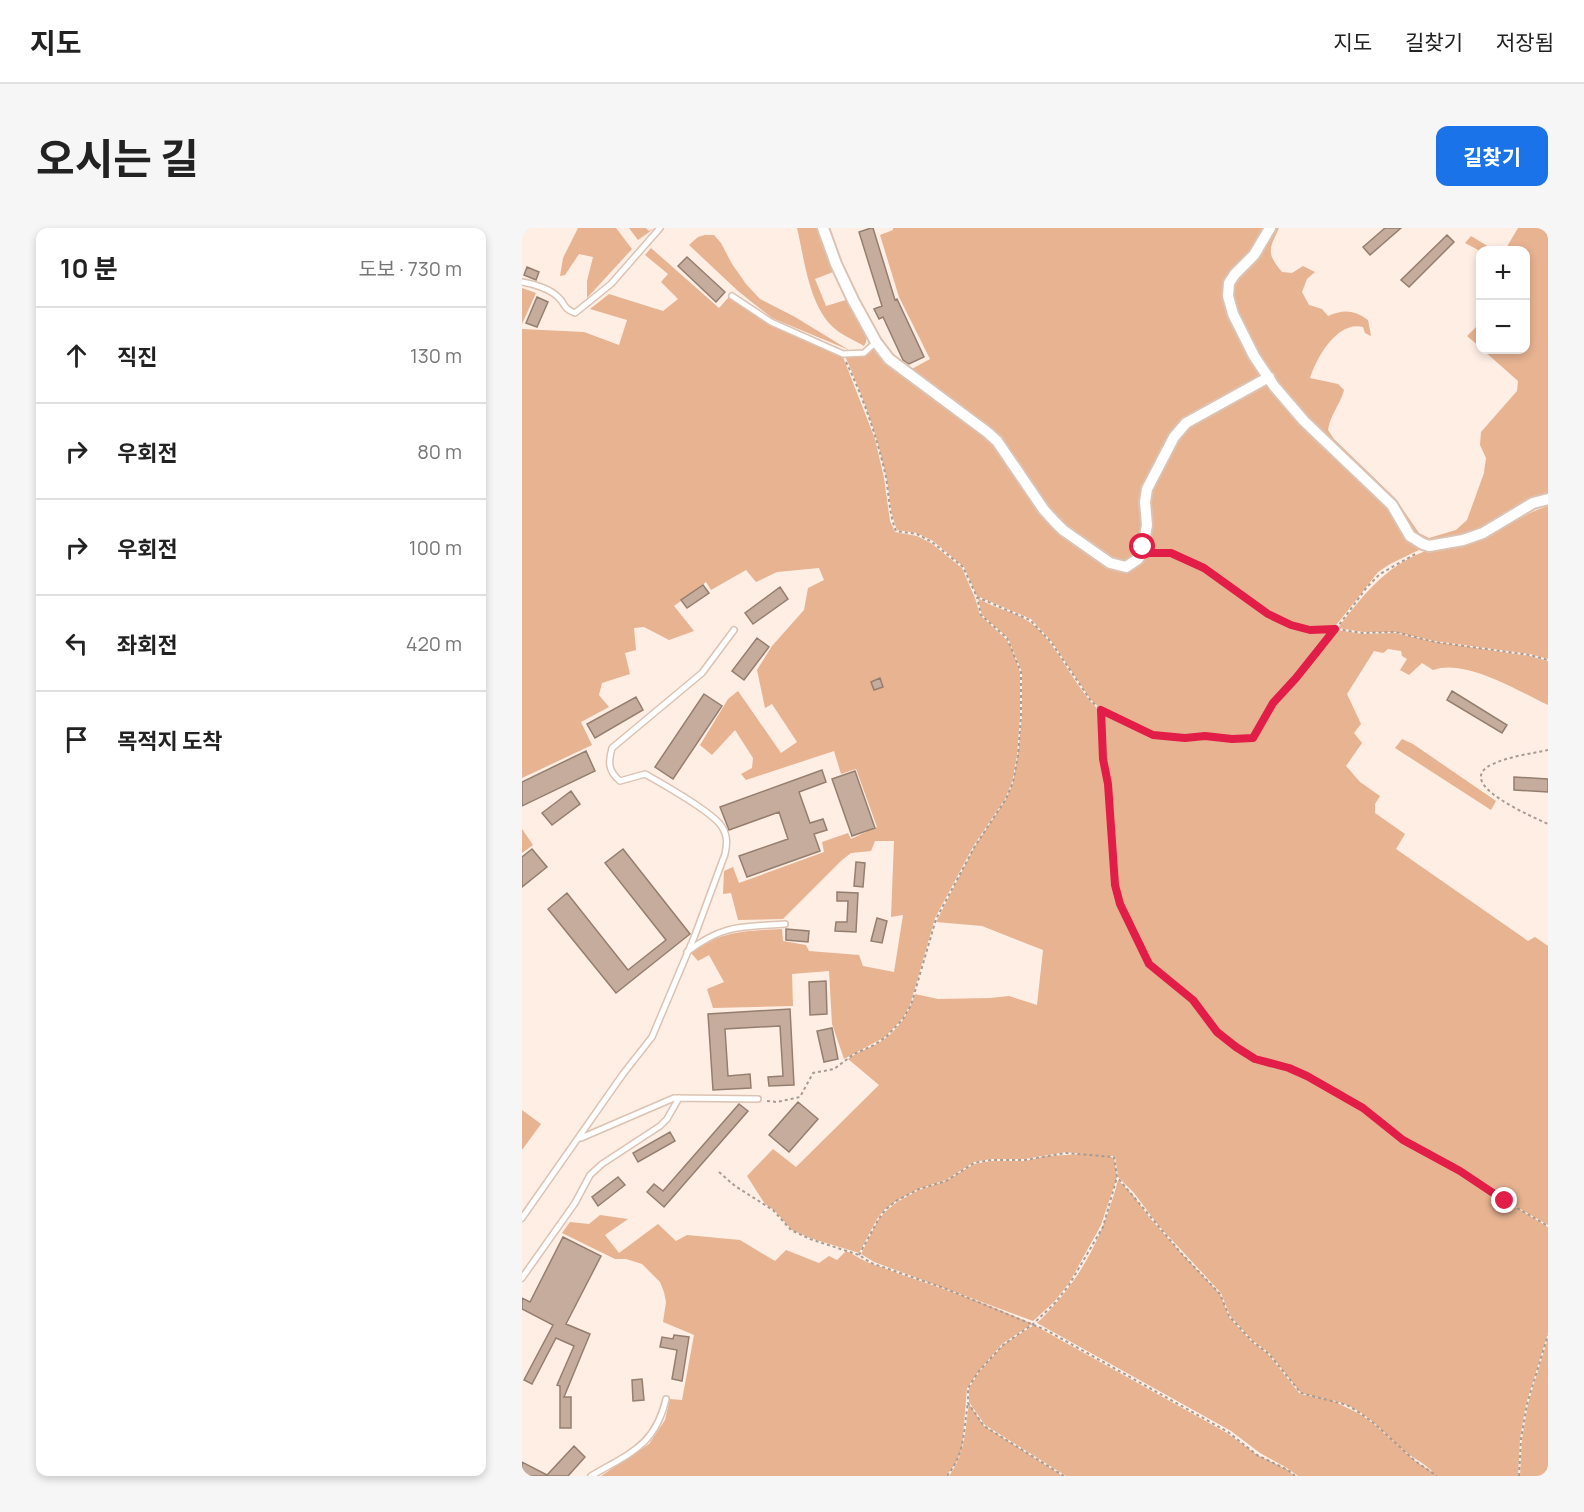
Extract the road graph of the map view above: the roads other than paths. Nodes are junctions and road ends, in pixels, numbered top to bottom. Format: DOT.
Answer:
graph roads {
  1 [pos="660,228"];
  2 [pos="823,228"];
  3 [pos="1270,228"];
  4 [pos="522,282"];
  5 [pos="732,296"];
  6 [pos="876,342"];
  7 [pos="1269,377"];
  8 [pos="1548,500"];
  9 [pos="734,630"];
  10 [pos="785,924"];
  11 [pos="686,953"];
  12 [pos="679,1098"];
  13 [pos="758,1099"];
  14 [pos="579,1138"];
  15 [pos="522,1218"];
  16 [pos="522,1278"];
  17 [pos="666,1399"];
  18 [pos="591,1476"];
  1 -- 4 [label="lane"];
  2 -- 6 [label="street"];
  3 -- 7 [label="street"];
  5 -- 6 [label="lane"];
  6 -- 7 [label="street"];
  7 -- 8 [label="street"];
  9 -- 11 [label="lane"];
  10 -- 11 [label="lane"];
  11 -- 14 [label="lane"];
  12 -- 13 [label="lane"];
  12 -- 14 [label="lane"];
  12 -- 16 [label="lane"];
  14 -- 15 [label="lane"];
  17 -- 18 [label="lane"];
}
